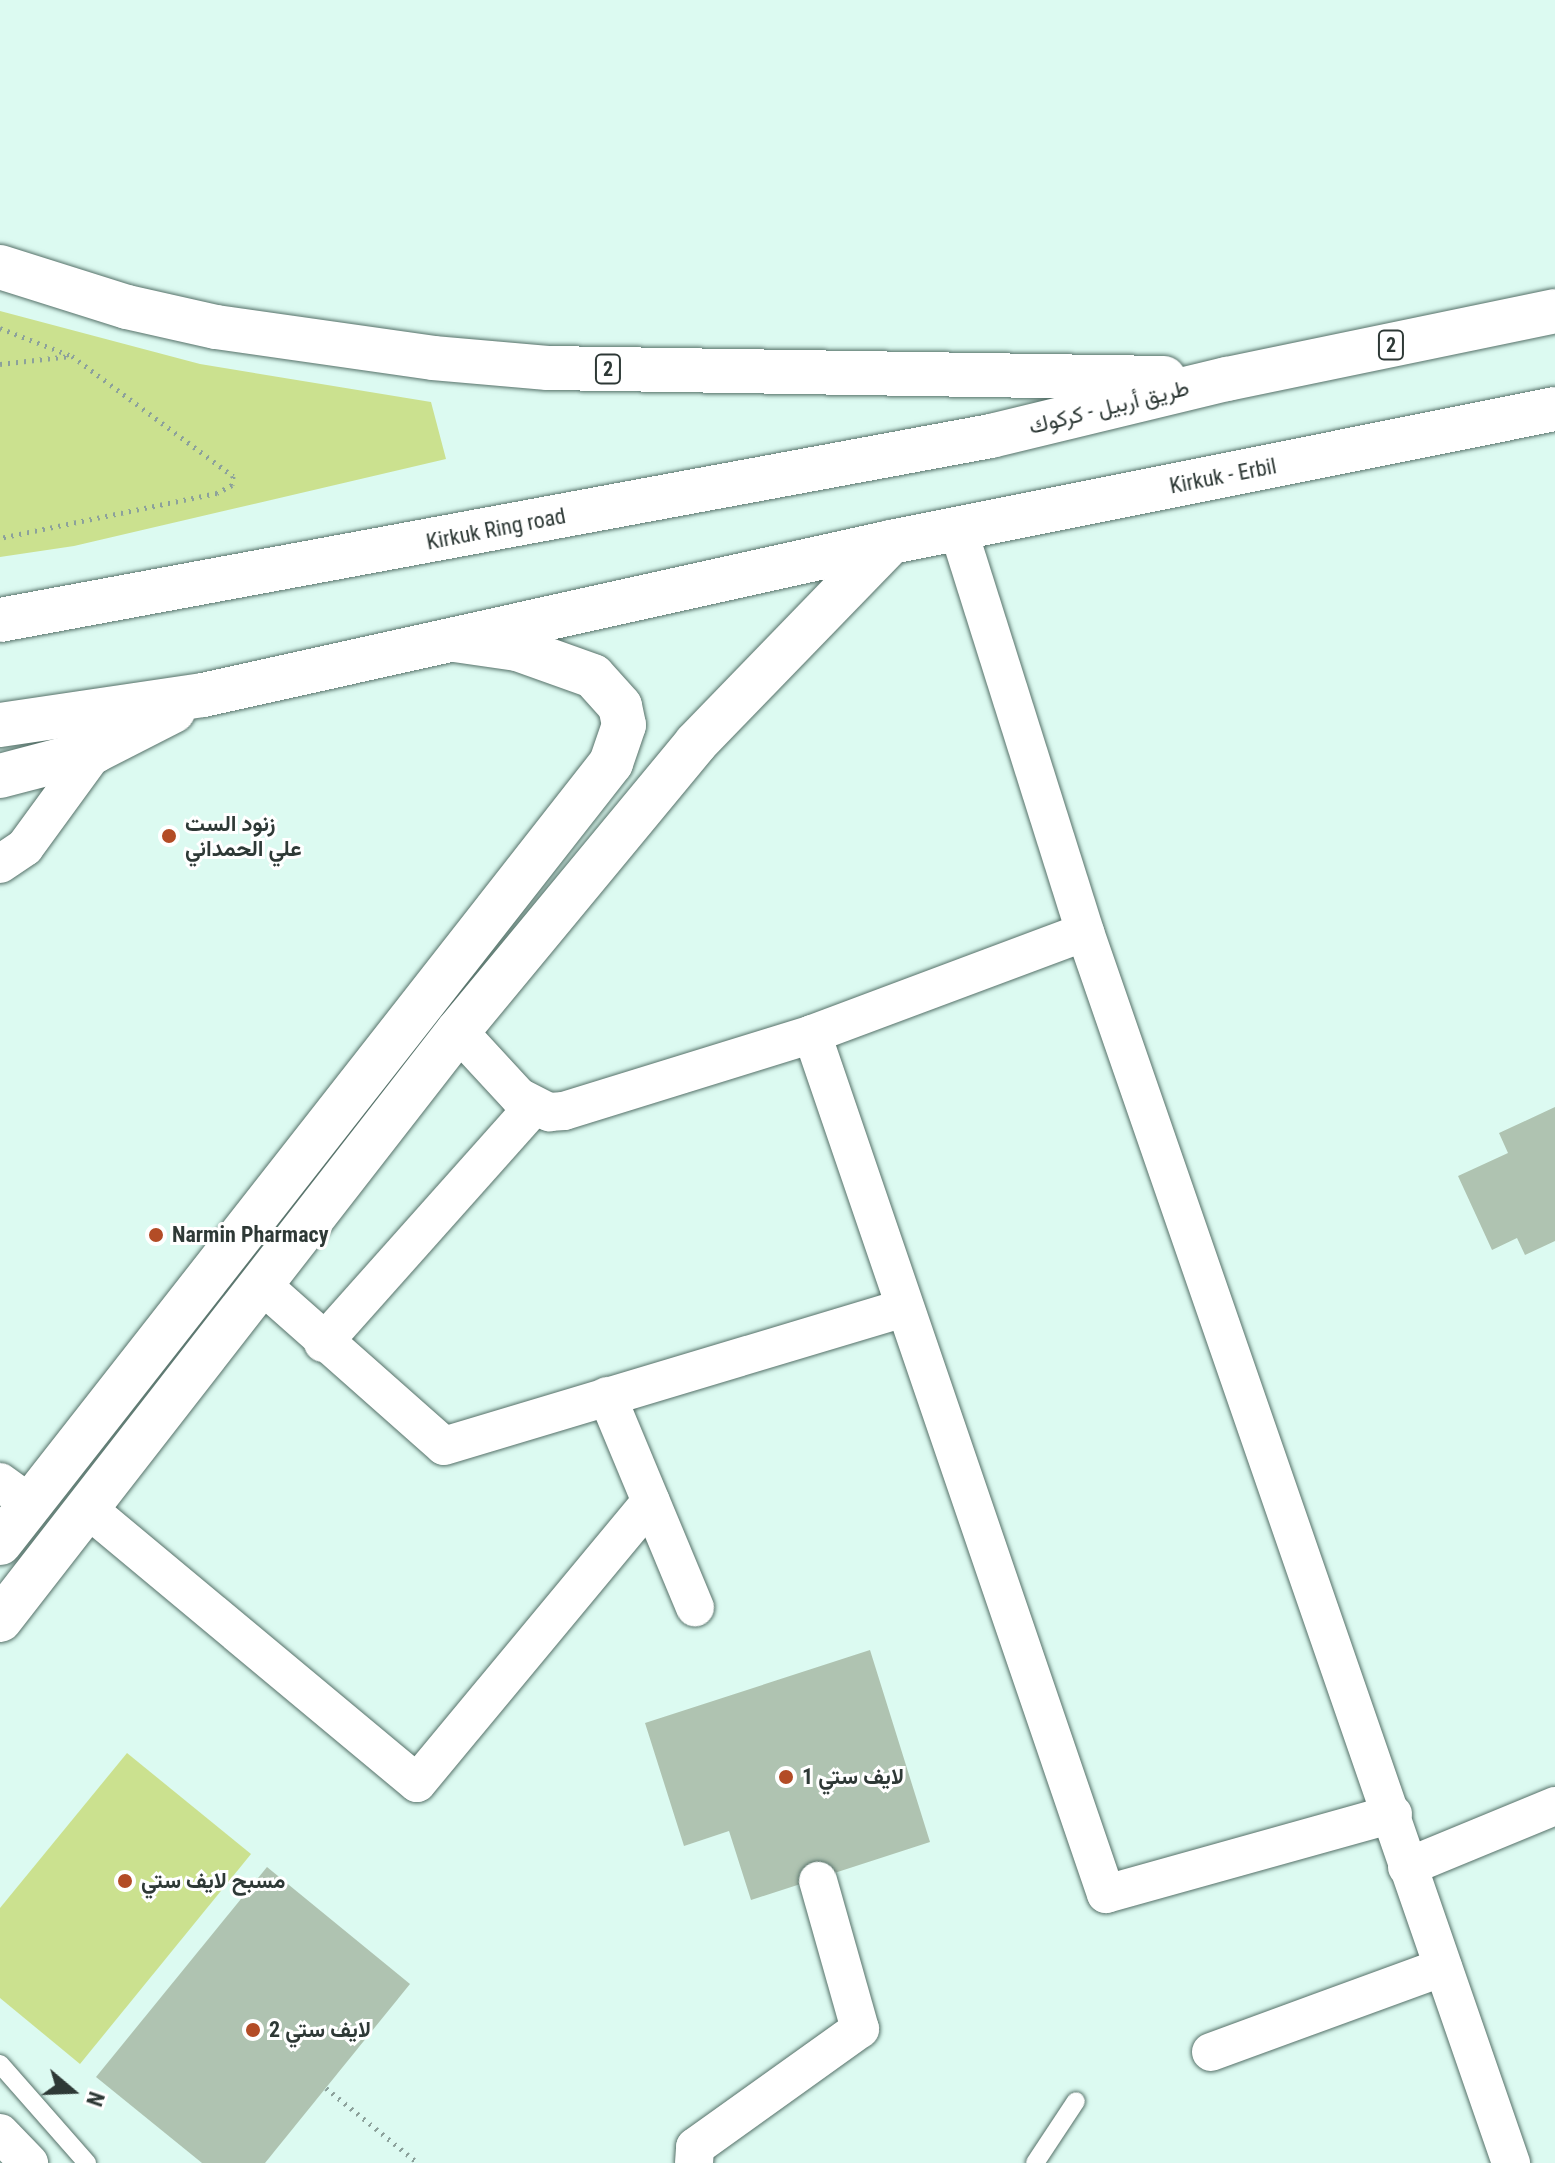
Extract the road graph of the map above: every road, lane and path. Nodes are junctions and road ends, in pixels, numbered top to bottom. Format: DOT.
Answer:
graph roads {
  1 [pos="0,267"];
  2 [pos="1555,311"];
  3 [pos="0,328"];
  4 [pos="72,356"];
  5 [pos="0,364"];
  6 [pos="1227,379"];
  7 [pos="1555,409"];
  8 [pos="991,436"];
  9 [pos="958,529"];
  10 [pos="0,538"];
  11 [pos="891,542"];
  12 [pos="0,620"];
  13 [pos="453,640"];
  14 [pos="203,695"];
  15 [pos="0,725"];
  16 [pos="95,751"];
  17 [pos="0,776"];
  18 [pos="0,864"];
  19 [pos="1085,932"];
  20 [pos="458,1031"];
  21 [pos="812,1034"];
  22 [pos="534,1106"];
  23 [pos="348,1135"];
  24 [pos="261,1284"];
  25 [pos="905,1308"];
  26 [pos="323,1343"];
  27 [pos="607,1396"];
  28 [pos="15,1493"];
  29 [pos="651,1501"];
  30 [pos="88,1509"];
  31 [pos="0,1543"];
  32 [pos="695,1607"];
  33 [pos="0,1620"];
  34 [pos="1555,1806"];
  35 [pos="1393,1814"];
  36 [pos="1407,1867"];
  37 [pos="818,1881"];
  38 [pos="1443,1967"];
  39 [pos="1211,2052"];
  40 [pos="0,2064"];
  41 [pos="326,2088"];
  42 [pos="1076,2101"];
  43 [pos="0,2133"];
  44 [pos="29,2163"];
  45 [pos="87,2163"];
  46 [pos="418,2163"];
  47 [pos="694,2163"];
  48 [pos="1035,2163"];
  49 [pos="1511,2163"];
  1 -- 6 [label="main road, 2"];
  2 -- 6 [label="main road, 2"];
  3 -- 4 [label="path"];
  4 -- 5 [label="path"];
  4 -- 10 [label="path"];
  6 -- 8 [label="main road, طريق أربيل - كركوك / 2"];
  7 -- 9 [label="main road, Kirkuk - Erbil"];
  8 -- 12 [label="main road, Kirkuk Ring road"];
  9 -- 11 [label="main road, Kirkuk - Erbil"];
  9 -- 19 [label="street"];
  11 -- 13 [label="main road"];
  11 -- 20 [label="main road"];
  13 -- 14 [label="main road"];
  13 -- 23 [label="main road"];
  14 -- 15 [label="main road"];
  14 -- 16 [label="main road"];
  16 -- 17 [label="main road"];
  16 -- 18 [label="street"];
  19 -- 21 [label="street"];
  19 -- 35 [label="street"];
  20 -- 22 [label="street"];
  20 -- 23 [label="main road"];
  21 -- 22 [label="street"];
  21 -- 25 [label="street"];
  22 -- 26 [label="street"];
  23 -- 24 [label="main road"];
  23 -- 28 [label="main road"];
  24 -- 26 [label="street"];
  24 -- 30 [label="main road"];
  25 -- 27 [label="street"];
  25 -- 35 [label="street"];
  26 -- 27 [label="street"];
  27 -- 29 [label="street"];
  28 -- 31 [label="main road"];
  29 -- 30 [label="street"];
  29 -- 32 [label="street"];
  30 -- 33 [label="main road"];
  34 -- 36 [label="street"];
  35 -- 36 [label="street"];
  36 -- 38 [label="street"];
  37 -- 47 [label="street"];
  38 -- 39 [label="street"];
  38 -- 49 [label="street"];
  40 -- 45 [label="lane"];
  41 -- 46 [label="path"];
  42 -- 48 [label="lane"];
  43 -- 44 [label="street"];
}
